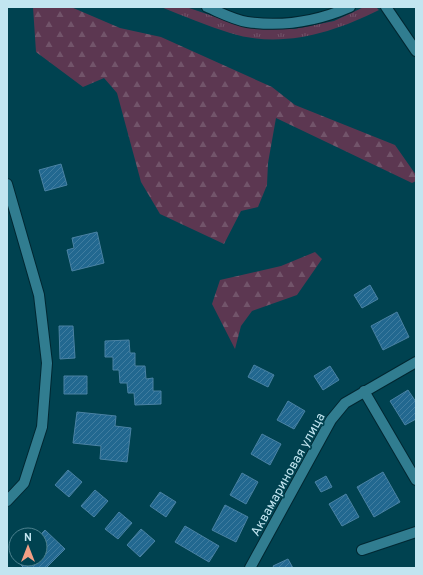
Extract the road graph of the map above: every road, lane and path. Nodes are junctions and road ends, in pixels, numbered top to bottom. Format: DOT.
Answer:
graph roads {
  1 [pos="207,7"];
  2 [pos="350,7"];
  3 [pos="386,7"];
  4 [pos="416,51"];
  5 [pos="7,184"];
  6 [pos="8,194"];
  7 [pos="416,362"];
  8 [pos="364,391"];
  9 [pos="416,480"];
  10 [pos="7,501"];
  11 [pos="416,532"];
  12 [pos="362,550"];
  13 [pos="250,568"];
  1 -- 2 [label="street"];
  3 -- 4 [label="street"];
  5 -- 6 [label="street"];
  6 -- 10 [label="street"];
  7 -- 8 [label="street, Аквамариновая улица"];
  8 -- 9 [label="street"];
  8 -- 13 [label="street, Аквамариновая улица"];
  11 -- 12 [label="street"];
}
